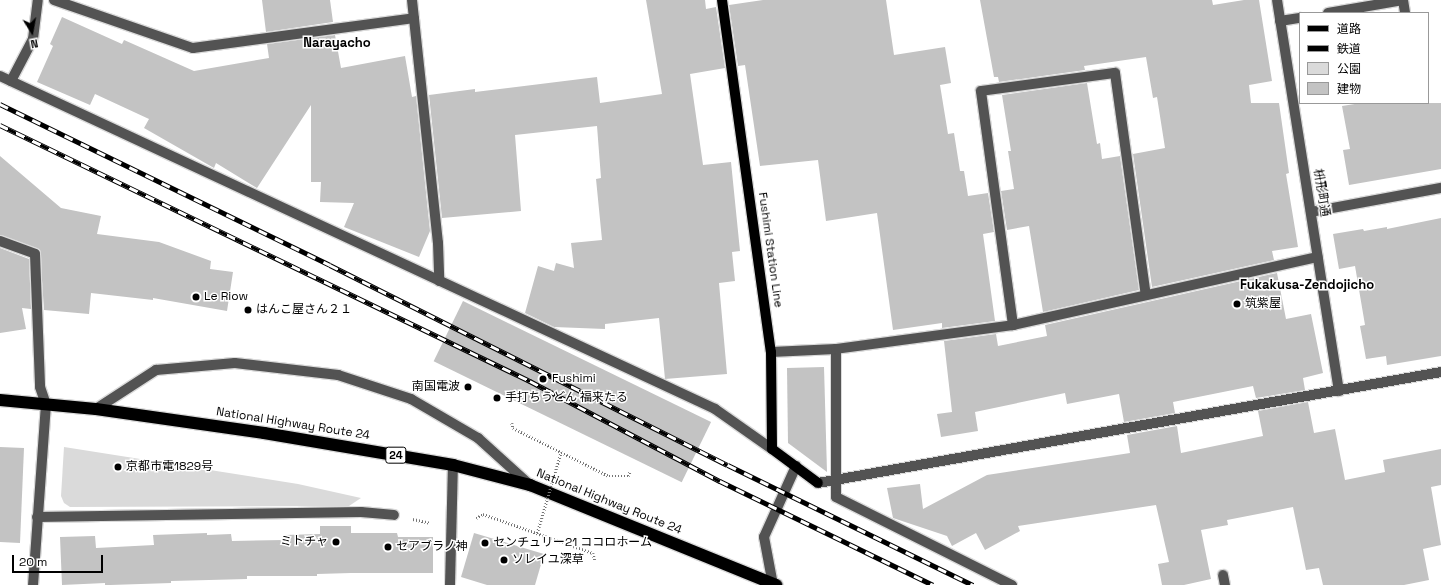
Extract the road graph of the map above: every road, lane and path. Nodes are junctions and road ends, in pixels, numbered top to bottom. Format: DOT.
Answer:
graph roads {
  1 [pos="38,0"];
  2 [pos="54,0"];
  3 [pos="412,0"];
  4 [pos="722,0"];
  5 [pos="1277,0"];
  6 [pos="1334,12"];
  7 [pos="1405,12"];
  8 [pos="414,18"];
  9 [pos="1299,18"];
  10 [pos="1280,21"];
  11 [pos="0,76"];
  12 [pos="11,81"];
  13 [pos="1296,91"];
  14 [pos="1441,188"];
  15 [pos="1311,212"];
  16 [pos="0,241"];
  17 [pos="1318,257"];
  18 [pos="439,281"];
  19 [pos="1146,295"];
  20 [pos="1013,325"];
  21 [pos="836,350"];
  22 [pos="771,352"];
  23 [pos="1441,372"];
  24 [pos="1339,391"];
  25 [pos="0,400"];
  26 [pos="46,404"];
  27 [pos="96,409"];
  28 [pos="512,423"];
  29 [pos="772,449"];
  30 [pos="561,452"];
  31 [pos="453,465"];
  32 [pos="796,466"];
  33 [pos="630,471"];
  34 [pos="835,479"];
  35 [pos="818,483"];
  36 [pos="530,485"];
  37 [pos="394,515"];
  38 [pos="37,516"];
  39 [pos="476,518"];
  40 [pos="452,528"];
  41 [pos="536,533"];
  42 [pos="595,560"];
  43 [pos="33,585"];
  44 [pos="450,585"];
  45 [pos="774,585"];
  46 [pos="1012,585"];
  1 -- 12 [label="street"];
  2 -- 8 [label="street"];
  3 -- 8 [label="street"];
  4 -- 22 [label="main road, Fushimi Station Line"];
  5 -- 10 [label="street, 枡形町通"];
  6 -- 7 [label="street"];
  8 -- 18 [label="street"];
  9 -- 10 [label="street"];
  10 -- 13 [label="street, 枡形町通"];
  11 -- 12 [label="street"];
  12 -- 18 [label="street"];
  13 -- 15 [label="street, 枡形町通"];
  14 -- 15 [label="street"];
  15 -- 17 [label="street, 枡形町通"];
  16 -- 26 [label="street"];
  17 -- 19 [label="street"];
  17 -- 24 [label="street, 枡形町通"];
  18 -- 29 [label="street"];
  19 -- 20 [label="street"];
  19 -- 20 [label="street"];
  20 -- 21 [label="street"];
  21 -- 22 [label="street"];
  21 -- 34 [label="street"];
  22 -- 29 [label="main road, Fushimi Station Line"];
  23 -- 24 [label="street"];
  24 -- 34 [label="street"];
  25 -- 26 [label="highway, National Highway Route 24 / 24"];
  26 -- 27 [label="highway, National Highway Route 24 / 24"];
  26 -- 38 [label="street"];
  27 -- 31 [label="highway, National Highway Route 24 / 24"];
  27 -- 36 [label="street"];
  28 -- 30 [label="path"];
  29 -- 32 [label="main road"];
  30 -- 33 [label="path"];
  30 -- 41 [label="path, bridge"];
  31 -- 36 [label="highway, National Highway Route 24 / 24"];
  31 -- 40 [label="street"];
  32 -- 35 [label="main road"];
  32 -- 45 [label="street"];
  34 -- 35 [label="street"];
  34 -- 46 [label="street"];
  36 -- 45 [label="highway, National Highway Route 24 / 24"];
  37 -- 38 [label="street"];
  37 -- 40 [label="path"];
  38 -- 43 [label="street"];
  39 -- 41 [label="path"];
  40 -- 44 [label="street"];
  41 -- 42 [label="path"];
}
